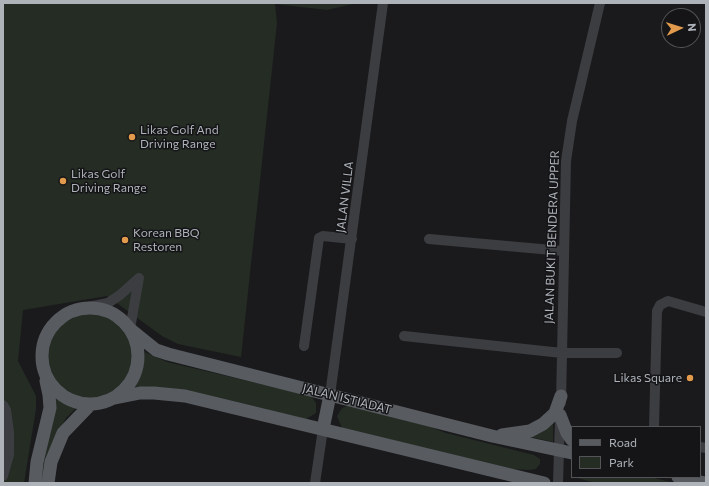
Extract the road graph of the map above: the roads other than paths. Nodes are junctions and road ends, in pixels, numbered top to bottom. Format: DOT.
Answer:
graph roads {
  1 [pos="383,3"];
  2 [pos="600,3"];
  3 [pos="352,239"];
  4 [pos="428,239"];
  5 [pos="563,251"];
  6 [pos="88,308"];
  7 [pos="706,312"];
  8 [pos="130,329"];
  9 [pos="404,336"];
  10 [pos="304,346"];
  11 [pos="562,353"];
  12 [pos="617,353"];
  13 [pos="41,364"];
  14 [pos="330,395"];
  15 [pos="561,396"];
  16 [pos="115,398"];
  17 [pos="3,405"];
  18 [pos="90,405"];
  19 [pos="560,415"];
  20 [pos="654,426"];
  21 [pos="323,429"];
  22 [pos="492,436"];
  23 [pos="571,439"];
  24 [pos="566,452"];
  25 [pos="3,476"];
  26 [pos="682,478"];
  27 [pos="36,483"];
  28 [pos="48,483"];
  29 [pos="315,483"];
  30 [pos="544,483"];
  31 [pos="558,483"];
  32 [pos="705,483"];
  1 -- 3 [label="street, JALAN VILLA"];
  2 -- 5 [label="street, JALAN BUKIT BENDERA UPPER"];
  3 -- 10 [label="street"];
  3 -- 14 [label="street, JALAN VILLA"];
  4 -- 5 [label="street"];
  5 -- 11 [label="street, JALAN BUKIT BENDERA UPPER"];
  6 -- 8 [label="main road"];
  6 -- 8 [label="street"];
  6 -- 13 [label="main road"];
  7 -- 20 [label="street"];
  8 -- 14 [label="main road, JALAN ISTIADAT"];
  8 -- 16 [label="main road"];
  9 -- 11 [label="street"];
  11 -- 12 [label="street"];
  11 -- 15 [label="street, JALAN BUKIT BENDERA UPPER"];
  13 -- 18 [label="main road"];
  13 -- 27 [label="main road"];
  14 -- 21 [label="main road"];
  14 -- 22 [label="main road, JALAN ISTIADAT"];
  15 -- 19 [label="street, JALAN BUKIT BENDERA UPPER"];
  15 -- 22 [label="main road"];
  16 -- 18 [label="main road"];
  16 -- 21 [label="main road"];
  17 -- 25 [label="street"];
  18 -- 28 [label="main road"];
  19 -- 23 [label="main road"];
  19 -- 24 [label="street, JALAN BUKIT BENDERA UPPER"];
  21 -- 29 [label="street"];
  21 -- 30 [label="main road"];
  22 -- 24 [label="main road, JALAN ISTIADAT"];
  24 -- 31 [label="street, JALAN BUKIT BENDERA UPPER"];
  26 -- 32 [label="main road"];
}
